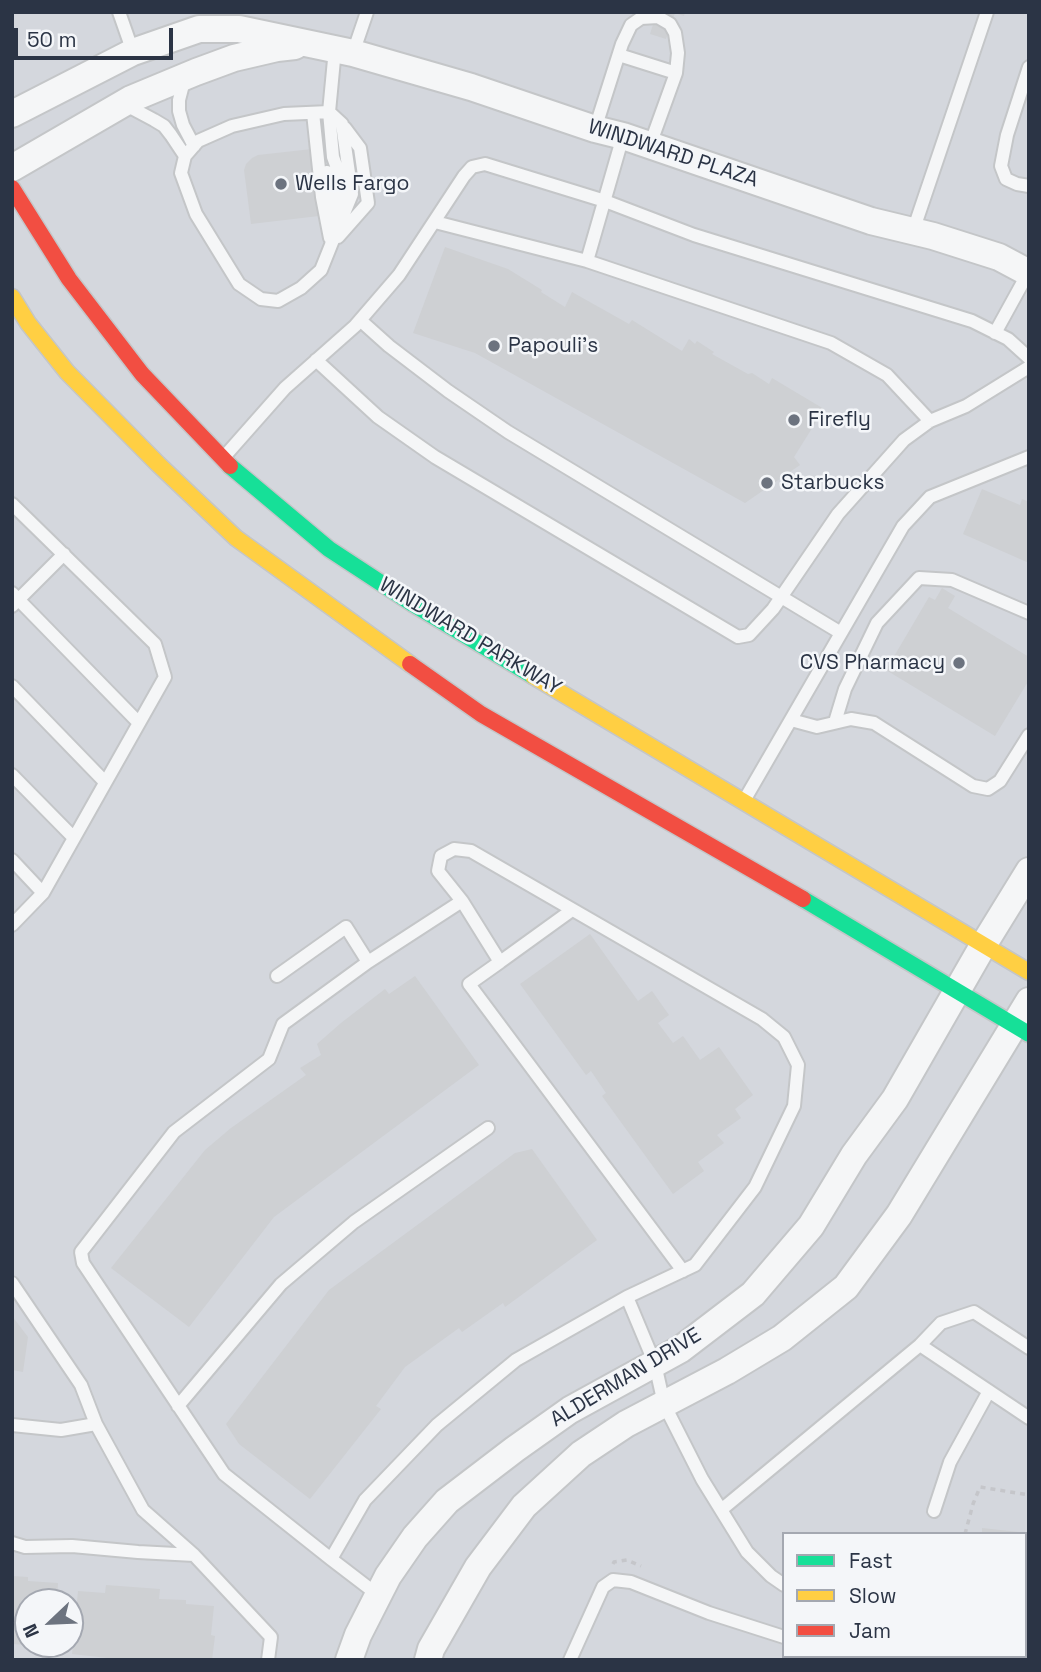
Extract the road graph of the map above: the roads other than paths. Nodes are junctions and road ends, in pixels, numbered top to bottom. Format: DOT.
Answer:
graph roads {
  1 [pos="119,12"];
  2 [pos="367,12"];
  3 [pos="986,12"];
  4 [pos="334,48"];
  5 [pos="133,52"];
  6 [pos="619,55"];
  7 [pos="1029,67"];
  8 [pos="676,73"];
  9 [pos="186,76"];
  10 [pos="124,104"];
  11 [pos="321,112"];
  12 [pos="12,114"];
  13 [pos="595,129"];
  14 [pos="624,136"];
  15 [pos="650,145"];
  16 [pos="194,146"];
  17 [pos="185,156"];
  18 [pos="12,168"];
  19 [pos="1029,186"];
  20 [pos="12,188"];
  21 [pos="604,201"];
  22 [pos="435,222"];
  23 [pos="913,231"];
  24 [pos="331,245"];
  25 [pos="587,261"];
  26 [pos="1028,273"];
  27 [pos="12,297"];
  28 [pos="360,320"];
  29 [pos="995,333"];
  30 [pos="1029,358"];
  31 [pos="316,359"];
  32 [pos="1029,367"];
  33 [pos="930,421"];
  34 [pos="222,459"];
  35 [pos="1024,460"];
  36 [pos="1029,473"];
  37 [pos="12,504"];
  38 [pos="64,554"];
  39 [pos="780,598"];
  40 [pos="14,600"];
  41 [pos="1029,613"];
  42 [pos="841,634"];
  43 [pos="12,686"];
  44 [pos="791,720"];
  45 [pos="835,722"];
  46 [pos="139,723"];
  47 [pos="1029,735"];
  48 [pos="12,775"];
  49 [pos="106,782"];
  50 [pos="743,802"];
  51 [pos="74,838"];
  52 [pos="12,860"];
  53 [pos="1029,871"];
  54 [pos="43,893"];
  55 [pos="462,901"];
  56 [pos="572,910"];
  57 [pos="12,925"];
  58 [pos="984,944"];
  59 [pos="368,962"];
  60 [pos="500,962"];
  61 [pos="1029,972"];
  62 [pos="277,976"];
  63 [pos="956,991"];
  64 [pos="1029,1001"];
  65 [pos="1021,1030"];
  66 [pos="488,1128"];
  67 [pos="683,1271"];
  68 [pos="12,1283"];
  69 [pos="627,1297"];
  70 [pos="920,1345"];
  71 [pos="1029,1348"];
  72 [pos="655,1364"];
  73 [pos="989,1391"];
  74 [pos="664,1404"];
  75 [pos="178,1406"];
  76 [pos="1029,1418"];
  77 [pos="96,1424"];
  78 [pos="12,1425"];
  79 [pos="721,1510"];
  80 [pos="934,1511"];
  81 [pos="12,1543"];
  82 [pos="194,1555"];
  83 [pos="331,1559"];
  84 [pos="782,1584"];
  85 [pos="378,1595"];
  86 [pos="782,1636"];
  87 [pos="268,1660"];
  88 [pos="349,1660"];
  89 [pos="428,1660"];
  90 [pos="570,1660"];
  1 -- 5 [label="lane"];
  2 -- 4 [label="lane"];
  3 -- 23 [label="lane"];
  4 -- 5 [label="street, WINDWARD PLAZA"];
  4 -- 9 [label="street, WINDWARD PLAZA"];
  4 -- 11 [label="lane"];
  4 -- 13 [label="street, WINDWARD PLAZA"];
  5 -- 12 [label="street, WINDWARD PLAZA"];
  6 -- 8 [label="lane"];
  6 -- 8 [label="lane"];
  6 -- 13 [label="lane"];
  7 -- 19 [label="lane"];
  8 -- 15 [label="lane"];
  9 -- 10 [label="street, WINDWARD PLAZA"];
  9 -- 16 [label="lane"];
  10 -- 17 [label="lane"];
  10 -- 18 [label="street, WINDWARD PLAZA"];
  11 -- 16 [label="lane"];
  11 -- 24 [label="lane"];
  11 -- 24 [label="lane"];
  11 -- 24 [label="lane"];
  13 -- 14 [label="street, WINDWARD PLAZA"];
  14 -- 15 [label="street, WINDWARD PLAZA"];
  14 -- 21 [label="lane"];
  15 -- 23 [label="street, WINDWARD PLAZA"];
  16 -- 17 [label="lane"];
  17 -- 24 [label="lane"];
  20 -- 34 [label="main road, WINDWARD PARKWAY"];
  21 -- 22 [label="lane"];
  21 -- 25 [label="lane"];
  21 -- 29 [label="lane"];
  22 -- 25 [label="lane"];
  22 -- 28 [label="lane"];
  23 -- 26 [label="street, WINDWARD PLAZA"];
  25 -- 33 [label="lane"];
  26 -- 29 [label="lane"];
  27 -- 63 [label="main road"];
  28 -- 31 [label="lane"];
  28 -- 39 [label="lane"];
  29 -- 30 [label="lane"];
  31 -- 34 [label="lane"];
  31 -- 39 [label="lane"];
  32 -- 33 [label="lane"];
  33 -- 39 [label="lane"];
  34 -- 50 [label="main road, WINDWARD PARKWAY"];
  35 -- 36 [label="lane"];
  35 -- 42 [label="lane"];
  37 -- 38 [label="lane"];
  38 -- 40 [label="lane"];
  38 -- 46 [label="lane"];
  39 -- 42 [label="lane"];
  40 -- 46 [label="lane"];
  41 -- 45 [label="lane"];
  42 -- 44 [label="lane"];
  43 -- 49 [label="lane"];
  44 -- 45 [label="lane"];
  44 -- 50 [label="lane"];
  45 -- 47 [label="lane"];
  46 -- 49 [label="lane"];
  48 -- 51 [label="lane"];
  49 -- 51 [label="lane"];
  50 -- 58 [label="main road, WINDWARD PARKWAY"];
  51 -- 54 [label="lane"];
  52 -- 54 [label="lane"];
  53 -- 58 [label="street"];
  54 -- 57 [label="lane"];
  55 -- 56 [label="lane"];
  55 -- 59 [label="lane"];
  55 -- 60 [label="lane"];
  56 -- 60 [label="lane"];
  56 -- 67 [label="lane"];
  58 -- 61 [label="main road, WINDWARD PARKWAY"];
  58 -- 63 [label="street, ALDERMAN DRIVE"];
  59 -- 62 [label="lane"];
  59 -- 75 [label="lane"];
  60 -- 67 [label="lane"];
  63 -- 65 [label="main road"];
  63 -- 72 [label="street, ALDERMAN DRIVE"];
  64 -- 65 [label="street"];
  65 -- 74 [label="street, ALDERMAN DRIVE"];
  66 -- 75 [label="lane"];
  67 -- 69 [label="lane"];
  68 -- 77 [label="lane"];
  69 -- 72 [label="lane"];
  69 -- 83 [label="lane"];
  70 -- 71 [label="lane"];
  70 -- 73 [label="lane"];
  70 -- 79 [label="lane"];
  72 -- 74 [label="lane"];
  72 -- 85 [label="street, ALDERMAN DRIVE"];
  73 -- 76 [label="lane"];
  73 -- 80 [label="lane"];
  74 -- 79 [label="lane"];
  74 -- 89 [label="street, ALDERMAN DRIVE"];
  75 -- 83 [label="lane"];
  77 -- 78 [label="lane"];
  77 -- 82 [label="lane"];
  79 -- 84 [label="lane"];
  81 -- 82 [label="lane"];
  82 -- 87 [label="lane"];
  83 -- 85 [label="lane"];
  85 -- 88 [label="street, ALDERMAN DRIVE"];
  86 -- 90 [label="lane"];
}
